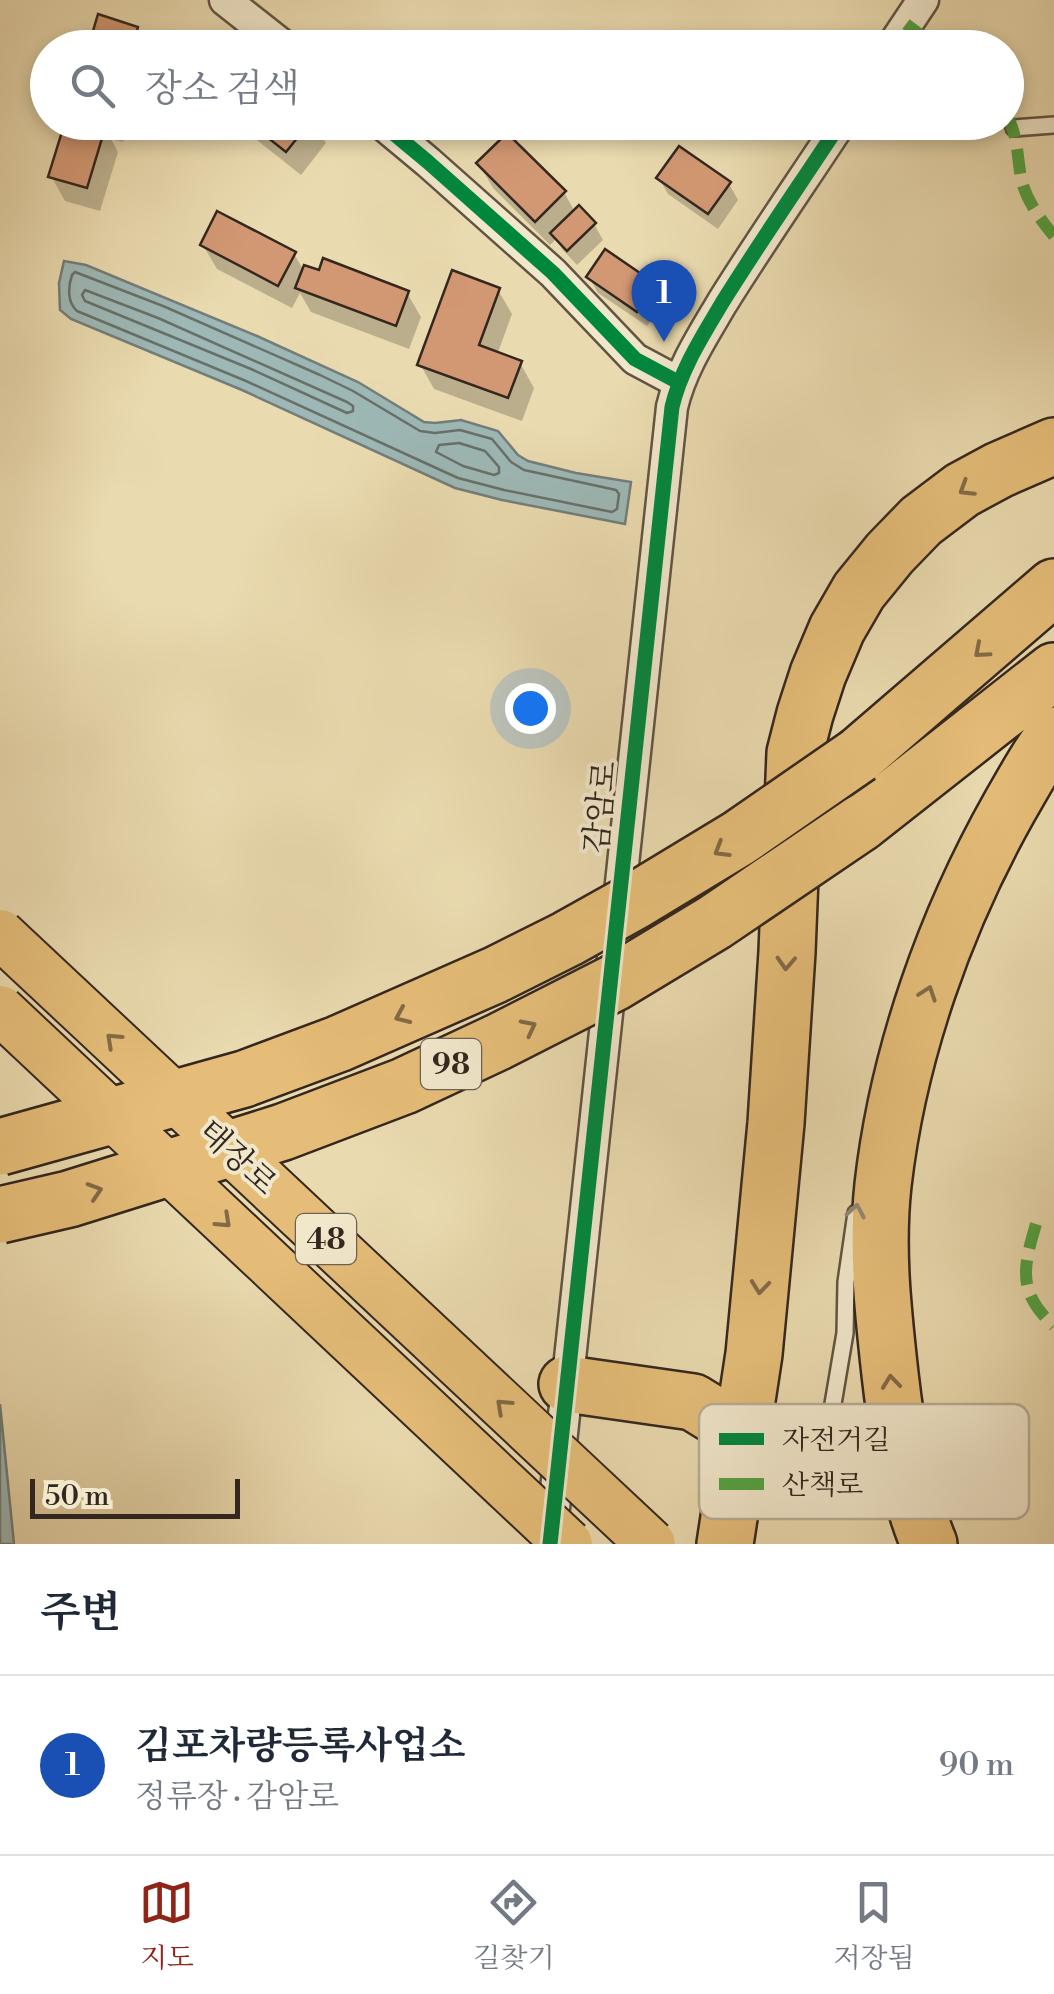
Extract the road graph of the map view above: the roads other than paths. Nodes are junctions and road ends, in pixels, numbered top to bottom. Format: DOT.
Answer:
graph roads {
  1 [pos="225,0"];
  2 [pos="923,0"];
  3 [pos="263,30"];
  4 [pos="903,30"];
  5 [pos="1054,126"];
  6 [pos="1024,128"];
  7 [pos="401,140"];
  8 [pos="829,140"];
  9 [pos="678,382"];
  10 [pos="1054,446"];
  11 [pos="1054,587"];
  12 [pos="1054,672"];
  13 [pos="1054,735"];
  14 [pos="0,934"];
  15 [pos="0,1010"];
  16 [pos="909,1049"];
  17 [pos="0,1147"];
  18 [pos="873,1150"];
  19 [pos="858,1199"];
  20 [pos="0,1215"];
  21 [pos="754,1354"];
  22 [pos="566,1384"];
  23 [pos="693,1402"];
  24 [pos="747,1404"];
  25 [pos="833,1404"];
  26 [pos="893,1404"];
  27 [pos="699,1406"];
  28 [pos="729,1519"];
  29 [pos="922,1519"];
  30 [pos="550,1544"];
  31 [pos="568,1544"];
  32 [pos="651,1544"];
  33 [pos="725,1544"];
  34 [pos="929,1544"];
  1 -- 3 [label="street"];
  2 -- 4 [label="street"];
  5 -- 6 [label="lane"];
  7 -- 9 [label="street"];
  8 -- 9 [label="street, 감암로"];
  9 -- 22 [label="street, 감암로"];
  10 -- 21 [label="highway, one-way"];
  11 -- 17 [label="highway, 98, one-way, bridge"];
  20 -- 12 [label="highway, 98, one-way, bridge"];
  16 -- 13 [label="highway, one-way"];
  32 -- 14 [label="main road, 태장로 / 48, one-way, bridge"];
  15 -- 31 [label="main road, 태장로 / 48, one-way, bridge"];
  16 -- 18 [label="lane"];
  26 -- 16 [label="highway, one-way"];
  25 -- 19 [label="lane, one-way"];
  21 -- 23 [label="highway"];
  21 -- 24 [label="highway"];
  22 -- 23 [label="highway"];
  22 -- 30 [label="street, 감암로"];
  23 -- 27 [label="highway"];
  28 -- 33 [label="highway"];
  34 -- 29 [label="highway, one-way"];
}
